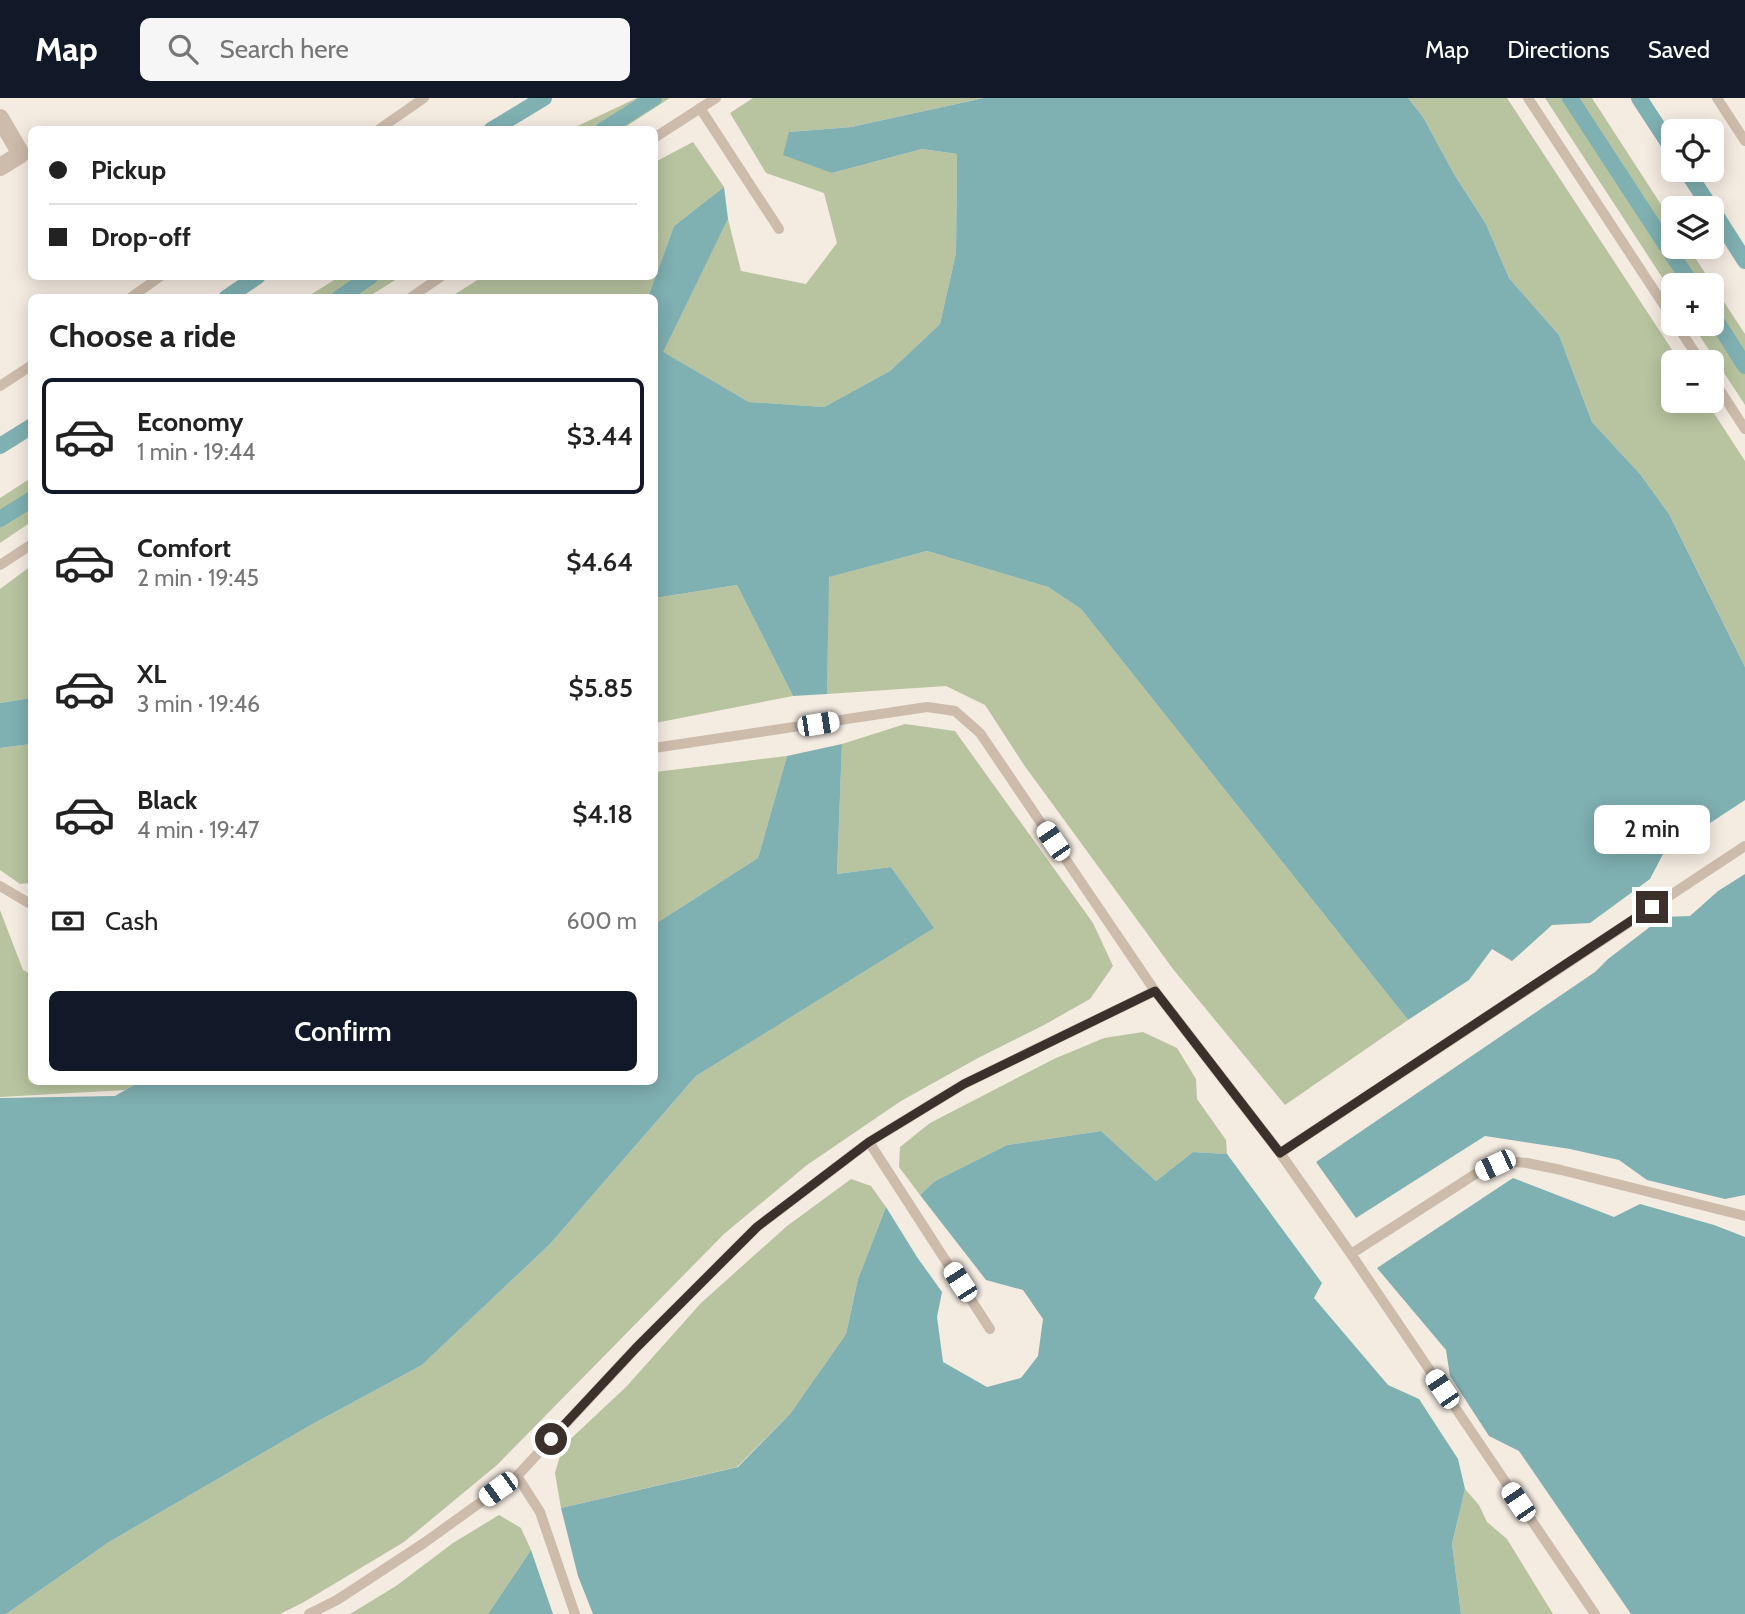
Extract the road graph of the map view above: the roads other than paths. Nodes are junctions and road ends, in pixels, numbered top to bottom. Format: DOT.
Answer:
graph roads {
  1 [pos="424,98"];
  2 [pos="716,98"];
  3 [pos="1528,98"];
  4 [pos="1717,98"];
  5 [pos="700,108"];
  6 [pos="0,118"];
  7 [pos="384,126"];
  8 [pos="658,135"];
  9 [pos="1745,141"];
  10 [pos="0,167"];
  11 [pos="779,229"];
  12 [pos="155,280"];
  13 [pos="436,280"];
  14 [pos="136,294"];
  15 [pos="416,294"];
  16 [pos="1661,301"];
  17 [pos="28,368"];
  18 [pos="0,386"];
  19 [pos="1724,397"];
  20 [pos="1745,429"];
  21 [pos="28,547"];
  22 [pos="0,565"];
  23 [pos="658,747"];
  24 [pos="1745,846"];
  25 [pos="0,886"];
  26 [pos="28,903"];
  27 [pos="1155,991"];
  28 [pos="869,1142"];
  29 [pos="1280,1153"];
  30 [pos="1745,1216"];
  31 [pos="1351,1254"];
  32 [pos="990,1329"];
  33 [pos="517,1476"];
  34 [pos="309,1614"];
  35 [pos="575,1614"];
  36 [pos="1595,1614"];
  1 -- 7 [label="lane"];
  2 -- 5 [label="lane"];
  3 -- 16 [label="lane"];
  4 -- 9 [label="lane"];
  5 -- 8 [label="lane"];
  5 -- 11 [label="lane"];
  6 -- 10 [label="street"];
  12 -- 14 [label="lane"];
  13 -- 15 [label="lane"];
  17 -- 18 [label="lane"];
  19 -- 20 [label="lane"];
  21 -- 22 [label="lane"];
  23 -- 27 [label="lane"];
  24 -- 29 [label="lane"];
  25 -- 26 [label="lane"];
  27 -- 28 [label="lane"];
  27 -- 29 [label="lane"];
  28 -- 32 [label="lane"];
  28 -- 33 [label="lane"];
  29 -- 31 [label="lane"];
  30 -- 31 [label="lane"];
  31 -- 36 [label="lane"];
  33 -- 34 [label="lane"];
  33 -- 35 [label="lane"];
}
